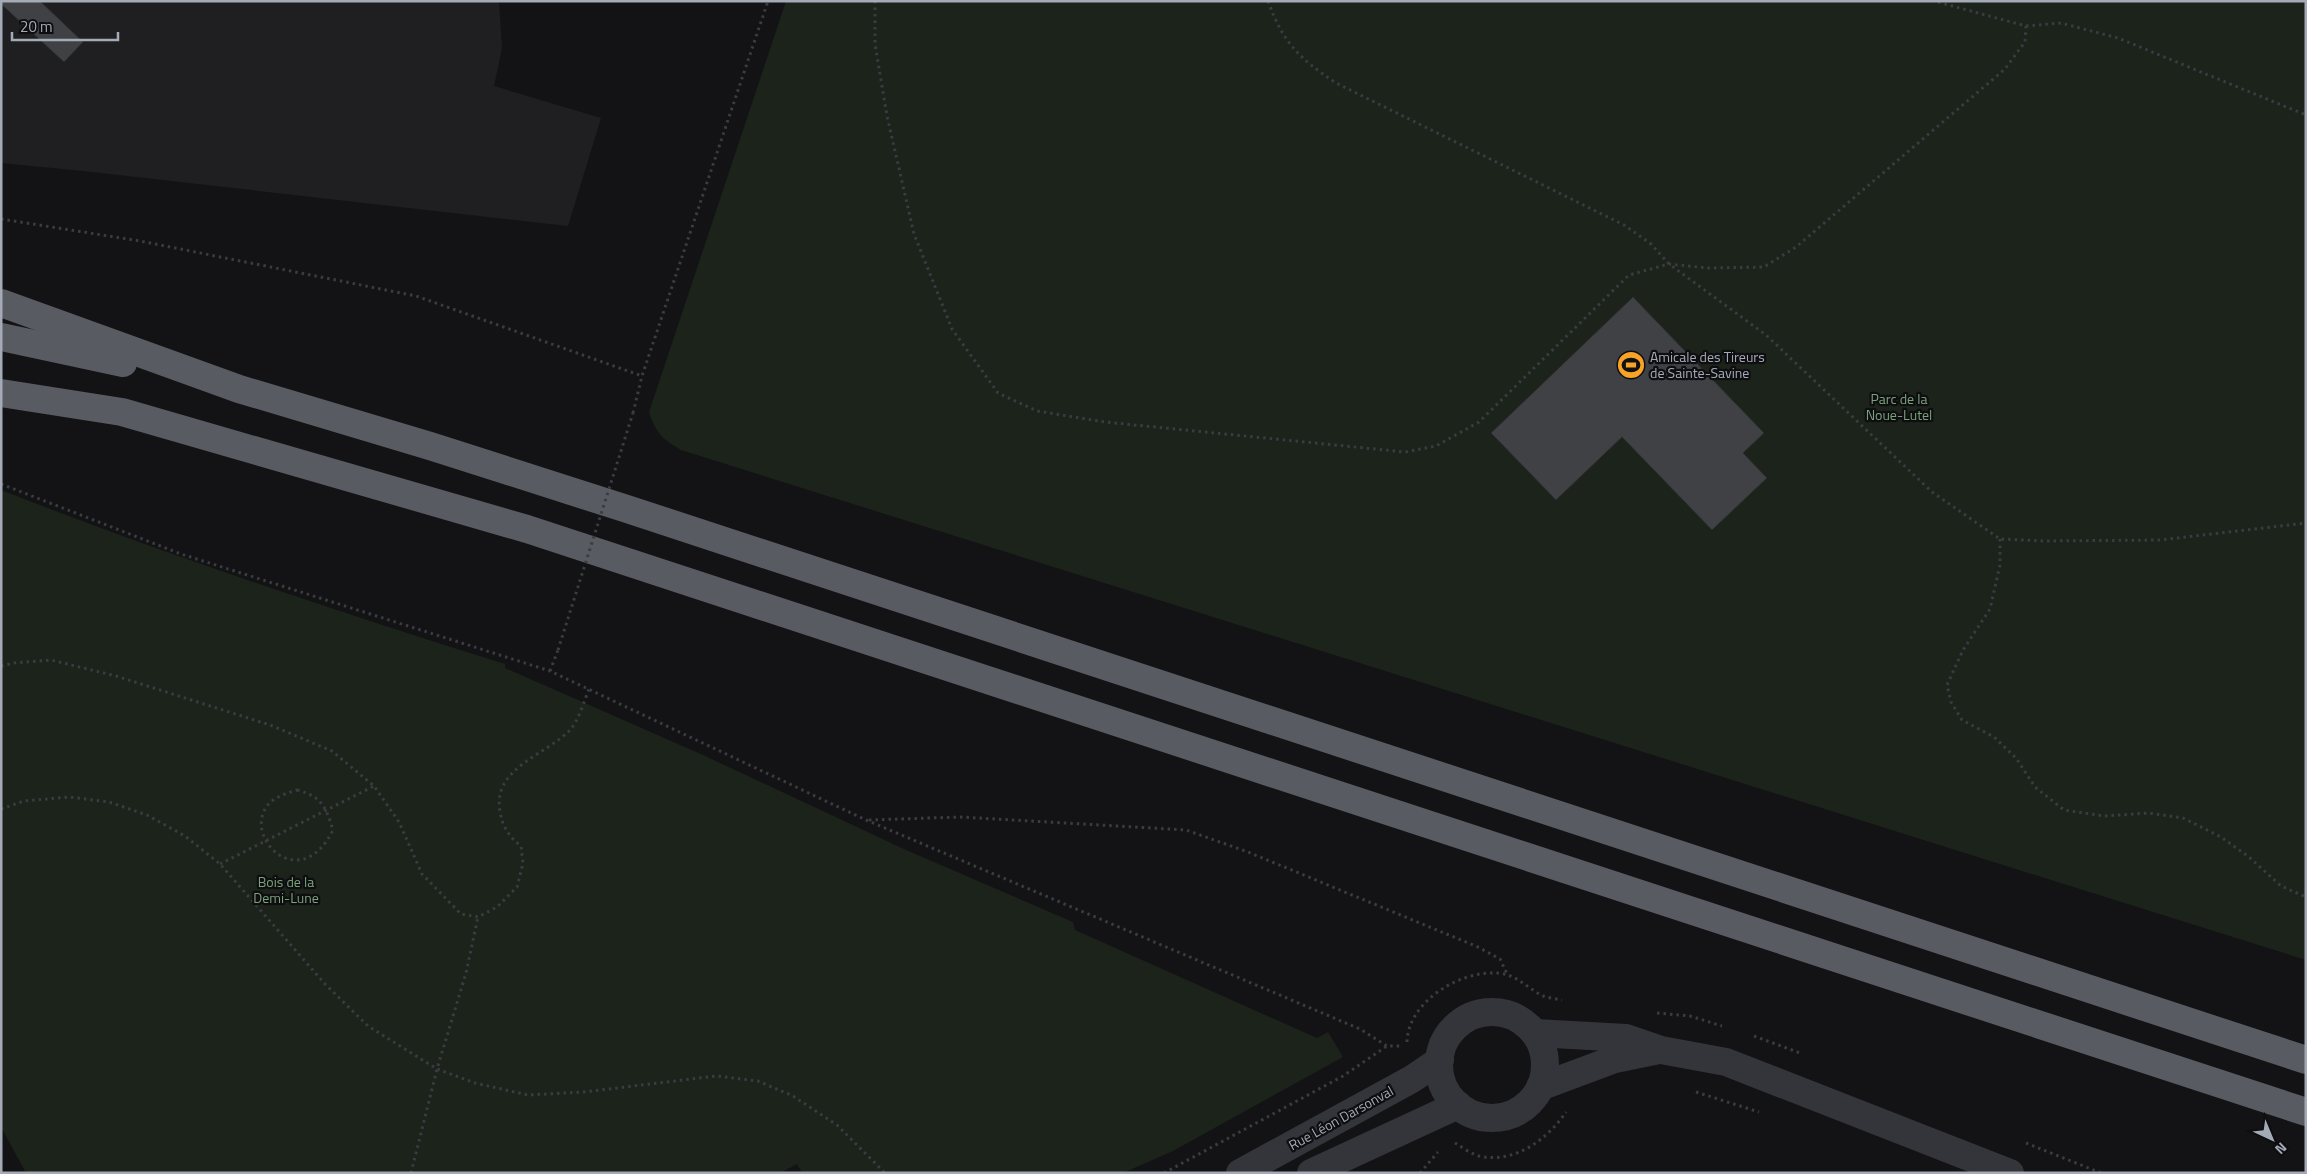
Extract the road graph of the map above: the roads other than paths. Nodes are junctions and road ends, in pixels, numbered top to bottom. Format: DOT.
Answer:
graph roads {
  1 [pos="1,303"];
  2 [pos="1,337"];
  3 [pos="239,389"];
  4 [pos="1,393"];
  5 [pos="1535,1033"];
  6 [pos="1661,1050"];
  7 [pos="1440,1060"];
  8 [pos="2306,1060"];
  9 [pos="1540,1087"];
  10 [pos="1458,1106"];
  11 [pos="2306,1112"];
  12 [pos="1240,1173"];
  13 [pos="1311,1173"];
  14 [pos="2010,1173"];
  1 -- 3 [label="highway"];
  2 -- 3 [label="highway"];
  3 -- 8 [label="highway"];
  4 -- 11 [label="highway"];
  5 -- 6 [label="street"];
  5 -- 7 [label="street"];
  5 -- 9 [label="street"];
  6 -- 9 [label="street"];
  6 -- 14 [label="street"];
  7 -- 10 [label="street"];
  7 -- 12 [label="street, Rue Léon Darsonval"];
  9 -- 10 [label="street"];
  10 -- 13 [label="street"];
}
